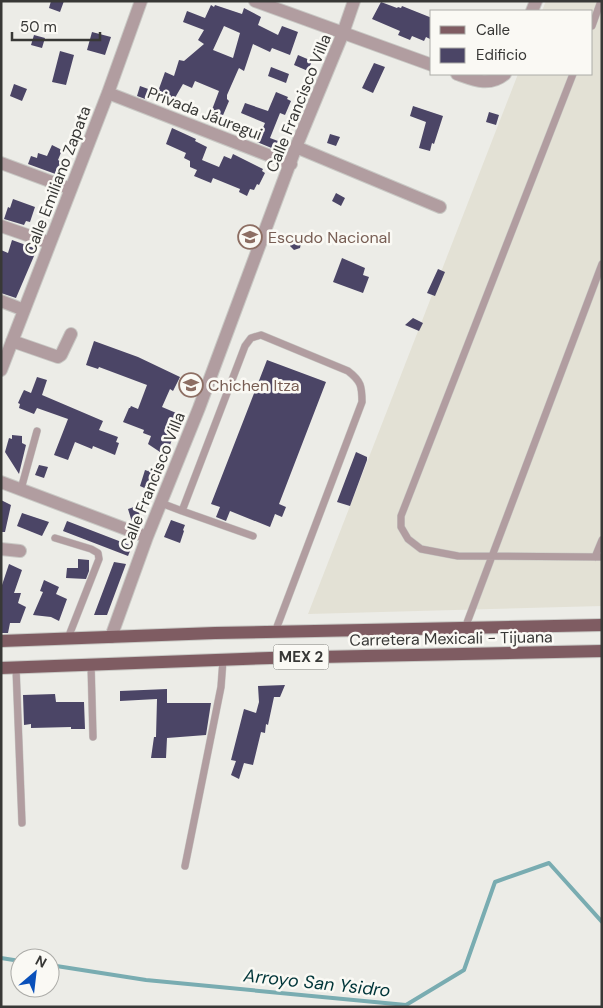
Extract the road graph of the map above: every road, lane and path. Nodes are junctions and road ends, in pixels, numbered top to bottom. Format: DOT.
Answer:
graph roads {
  1 [pos="141,1"];
  2 [pos="255,1"];
  3 [pos="354,1"];
  4 [pos="601,1"];
  5 [pos="593,23"];
  6 [pos="343,33"];
  7 [pos="430,64"];
  8 [pos="460,75"];
  9 [pos="573,75"];
  10 [pos="502,76"];
  11 [pos="108,93"];
  12 [pos="296,147"];
  13 [pos="1,164"];
  14 [pos="291,164"];
  15 [pos="71,189"];
  16 [pos="440,207"];
  17 [pos="1,226"];
  18 [pos="50,243"];
  19 [pos="602,264"];
  20 [pos="1,301"];
  21 [pos="24,310"];
  22 [pos="71,334"];
  23 [pos="12,341"];
  24 [pos="1,370"];
  25 [pos="36,431"];
  26 [pos="1,482"];
  27 [pos="21,489"];
  28 [pos="161,503"];
  29 [pos="182,511"];
  30 [pos="253,536"];
  31 [pos="147,537"];
  32 [pos="55,538"];
  33 [pos="602,540"];
  34 [pos="1,549"];
  35 [pos="20,551"];
  36 [pos="491,556"];
  37 [pos="599,557"];
  38 [pos="602,625"];
  39 [pos="465,628"];
  40 [pos="276,632"];
  41 [pos="111,637"];
  42 [pos="68,638"];
  43 [pos="1,641"];
  44 [pos="602,651"];
  45 [pos="224,660"];
  46 [pos="91,664"];
  47 [pos="1,668"];
  48 [pos="16,668"];
  49 [pos="93,737"];
  50 [pos="22,822"];
  51 [pos="185,866"];
  1 -- 11 [label="street, Calle Emiliano Zapata"];
  2 -- 6 [label="street"];
  3 -- 6 [label="street, Calle Francisco Villa"];
  4 -- 5 [label="lane"];
  6 -- 7 [label="street"];
  6 -- 12 [label="street, Calle Francisco Villa"];
  8 -- 10 [label="street"];
  9 -- 36 [label="lane"];
  11 -- 14 [label="street, Privada Jáuregui"];
  11 -- 15 [label="street, Calle Emiliano Zapata"];
  12 -- 14 [label="street, Calle Francisco Villa"];
  12 -- 16 [label="street"];
  13 -- 15 [label="street"];
  14 -- 28 [label="street, Calle Francisco Villa"];
  15 -- 18 [label="street, Calle Emiliano Zapata"];
  17 -- 18 [label="street"];
  18 -- 21 [label="street, Calle Emiliano Zapata"];
  19 -- 36 [label="lane"];
  20 -- 21 [label="street"];
  21 -- 23 [label="street, Calle Emiliano Zapata"];
  22 -- 23 [label="street"];
  23 -- 24 [label="street, Calle Emiliano Zapata"];
  25 -- 27 [label="lane"];
  26 -- 27 [label="street"];
  27 -- 31 [label="street"];
  28 -- 29 [label="lane"];
  28 -- 31 [label="street, Calle Francisco Villa"];
  29 -- 30 [label="lane"];
  29 -- 40 [label="lane"];
  31 -- 41 [label="street, Calle Francisco Villa"];
  32 -- 42 [label="lane"];
  33 -- 37 [label="lane"];
  34 -- 35 [label="street"];
  36 -- 37 [label="lane"];
  36 -- 39 [label="lane"];
  38 -- 39 [label="main road, Carretera Mexicali - Tijuana / MEX 2"];
  39 -- 40 [label="main road, Carretera Mexicali - Tijuana / MEX 2"];
  40 -- 41 [label="main road, Carretera Mexicali - Tijuana / MEX 2"];
  41 -- 42 [label="main road, Carretera Mexicali - Tijuana / MEX 2"];
  42 -- 43 [label="main road, Carretera Mexicali - Tijuana / MEX 2"];
  44 -- 45 [label="main road, Carretera Mexicali - Tijuana / MEX 2"];
  45 -- 46 [label="main road, Carretera Mexicali - Tijuana / MEX 2"];
  45 -- 51 [label="lane"];
  46 -- 48 [label="main road, Carretera Mexicali - Tijuana / MEX 2"];
  46 -- 49 [label="lane"];
  47 -- 48 [label="main road, Carretera Mexicali - Tijuana / MEX 2"];
  48 -- 50 [label="lane"];
}
